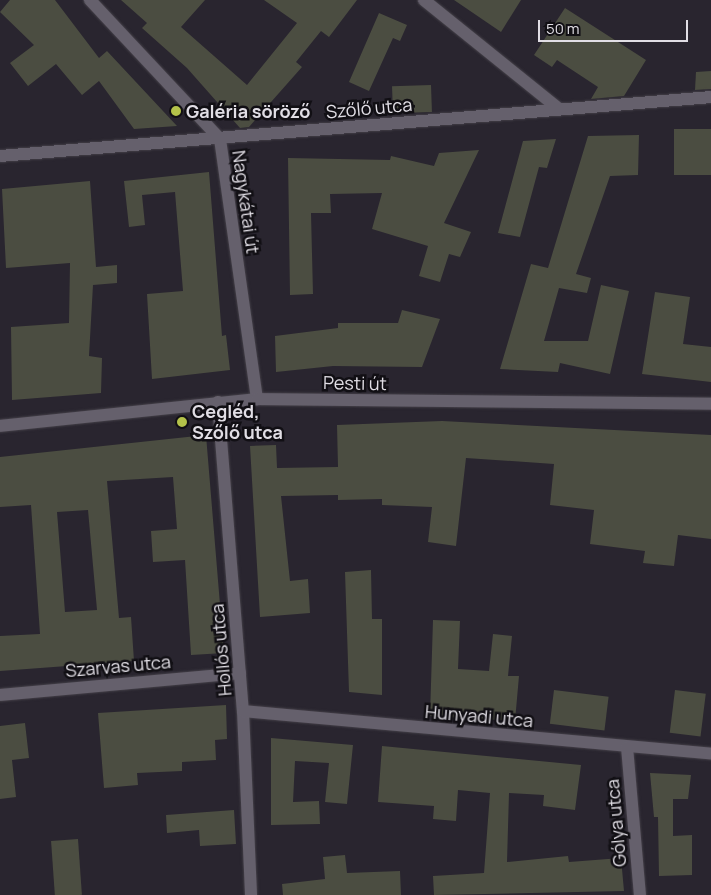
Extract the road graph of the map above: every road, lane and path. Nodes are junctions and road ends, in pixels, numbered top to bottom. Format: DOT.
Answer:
graph roads {
  1 [pos="90,0"];
  2 [pos="424,0"];
  3 [pos="711,96"];
  4 [pos="558,108"];
  5 [pos="220,139"];
  6 [pos="0,156"];
  7 [pos="258,399"];
  8 [pos="218,402"];
  9 [pos="711,404"];
  10 [pos="0,426"];
  11 [pos="240,673"];
  12 [pos="0,695"];
  13 [pos="243,711"];
  14 [pos="627,747"];
  15 [pos="711,754"];
  16 [pos="251,895"];
  17 [pos="640,895"];
  1 -- 5 [label="street, Nagykátai út"];
  2 -- 4 [label="street"];
  3 -- 4 [label="street, Szőlő utca"];
  4 -- 5 [label="street, Szőlő utca"];
  5 -- 6 [label="street, Szőlő utca"];
  5 -- 7 [label="street, Nagykátai út"];
  7 -- 8 [label="street, Pesti út"];
  7 -- 9 [label="street, Pesti út"];
  8 -- 10 [label="street, Pesti út"];
  8 -- 11 [label="street, Hollós utca"];
  11 -- 12 [label="street, Szarvas utca"];
  11 -- 13 [label="street, Hollós utca"];
  13 -- 14 [label="street, Hunyadi utca"];
  13 -- 16 [label="street, Hollós utca"];
  14 -- 15 [label="street, Hunyadi utca"];
  14 -- 17 [label="street, Gólya utca"];
}
